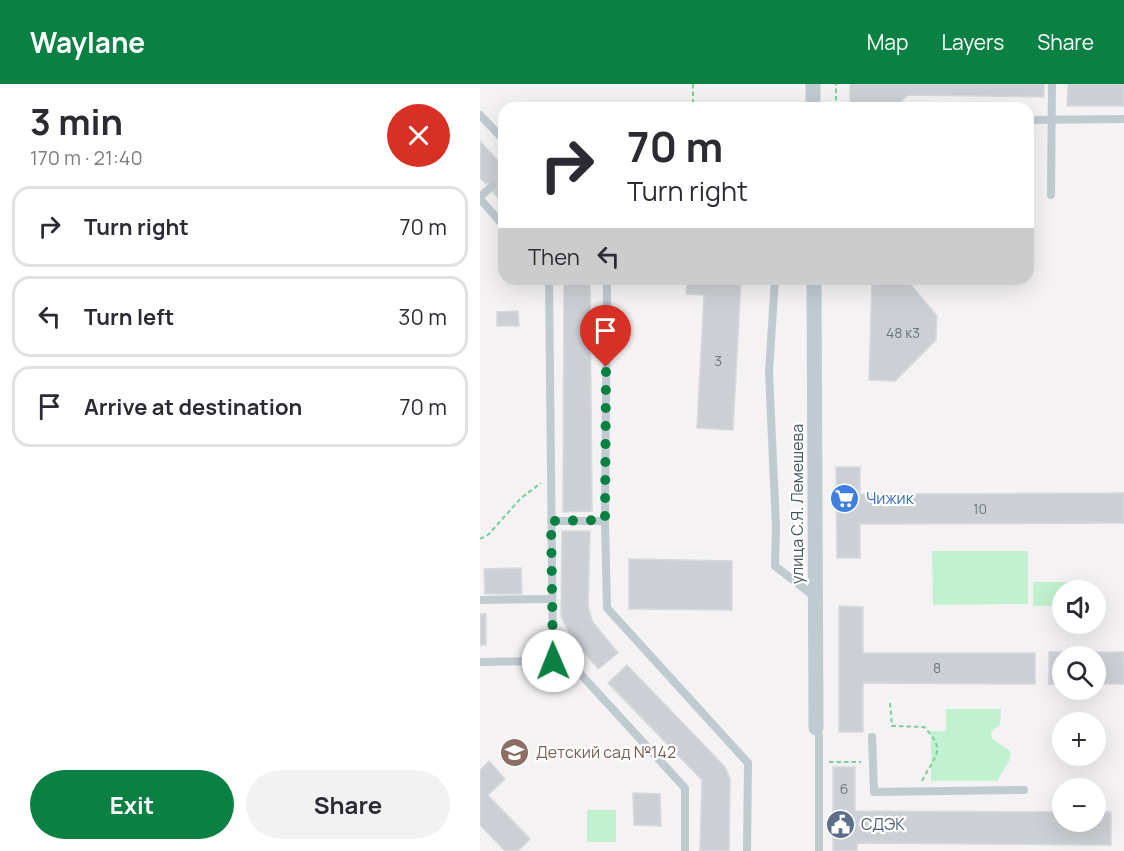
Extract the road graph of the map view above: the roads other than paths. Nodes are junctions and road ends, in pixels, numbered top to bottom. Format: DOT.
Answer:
graph roads {
  1 [pos="813,84"];
  2 [pos="1052,84"];
  3 [pos="813,102"];
  4 [pos="480,115"];
  5 [pos="1124,119"];
  6 [pos="1034,120"];
  7 [pos="1052,120"];
  8 [pos="498,134"];
  9 [pos="492,186"];
  10 [pos="1051,195"];
  11 [pos="480,198"];
  12 [pos="498,219"];
  13 [pos="549,285"];
  14 [pos="607,285"];
  15 [pos="775,285"];
  16 [pos="814,285"];
  17 [pos="605,520"];
  18 [pos="551,521"];
  19 [pos="815,597"];
  20 [pos="552,599"];
  21 [pos="480,600"];
  22 [pos="553,644"];
  23 [pos="480,662"];
  24 [pos="817,732"];
  25 [pos="872,737"];
  26 [pos="1024,790"];
  27 [pos="685,851"];
  28 [pos="747,851"];
  29 [pos="819,851"];
  1 -- 3 [label="street"];
  2 -- 7 [label="lane"];
  4 -- 8 [label="lane"];
  5 -- 7 [label="lane"];
  6 -- 7 [label="lane"];
  7 -- 10 [label="lane"];
  9 -- 11 [label="lane"];
  11 -- 12 [label="lane"];
  13 -- 18 [label="lane"];
  14 -- 17 [label="lane"];
  15 -- 19 [label="lane"];
  16 -- 19 [label="street, улица С.Я. Лемешева"];
  17 -- 18 [label="lane"];
  17 -- 28 [label="lane"];
  18 -- 20 [label="lane"];
  19 -- 24 [label="street, улица С.Я. Лемешева"];
  20 -- 21 [label="lane"];
  20 -- 22 [label="lane"];
  22 -- 23 [label="lane"];
  22 -- 27 [label="lane"];
  24 -- 29 [label="lane"];
  25 -- 26 [label="lane"];
}
